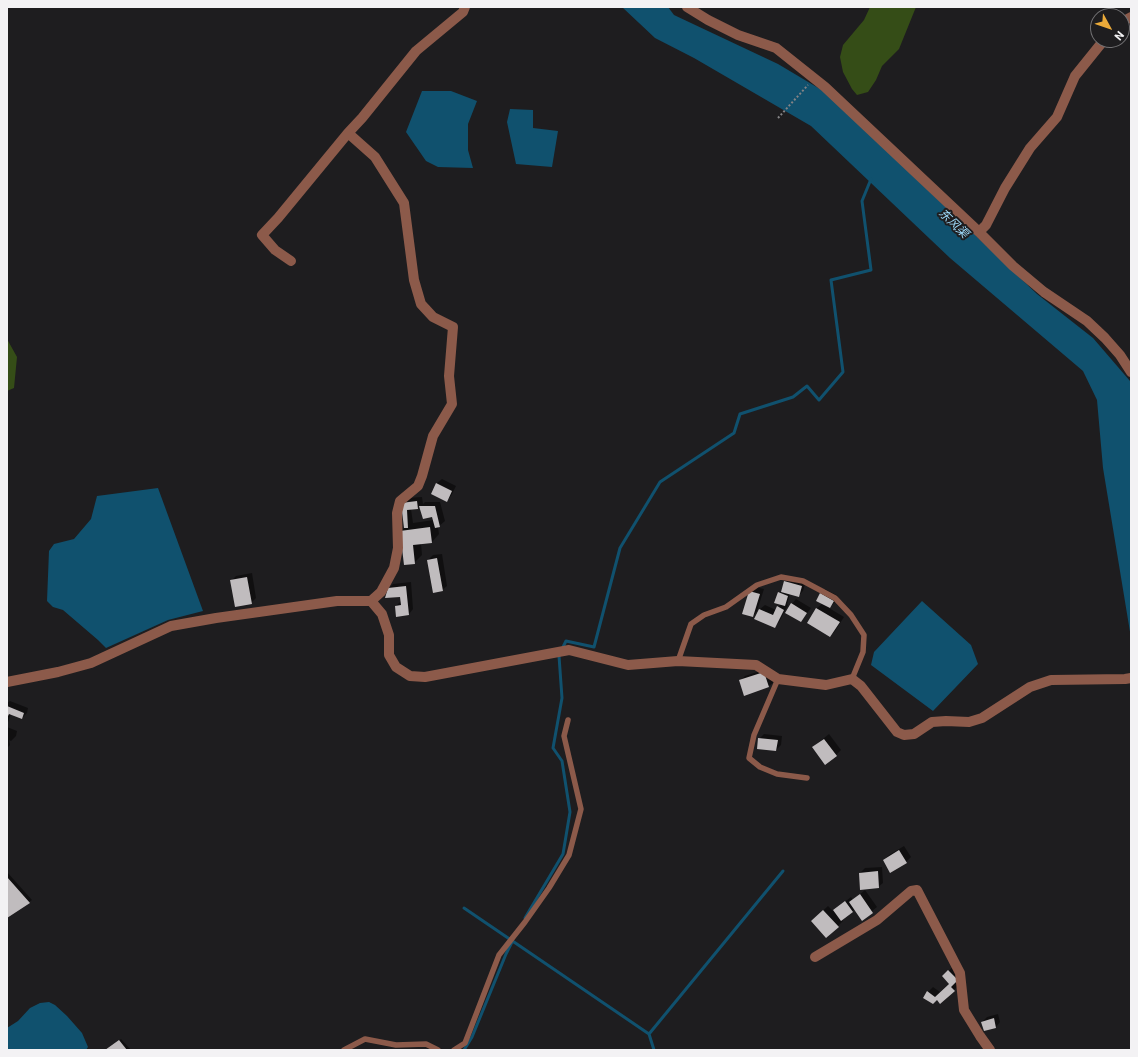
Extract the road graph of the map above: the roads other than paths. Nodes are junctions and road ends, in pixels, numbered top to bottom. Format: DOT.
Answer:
graph roads {
  1 [pos="465,7"];
  2 [pos="687,7"];
  3 [pos="1098,48"];
  4 [pos="348,133"];
  5 [pos="979,232"];
  6 [pos="291,261"];
  7 [pos="1131,372"];
  8 [pos="371,601"];
  9 [pos="678,661"];
  10 [pos="778,679"];
  11 [pos="852,679"];
  12 [pos="1128,679"];
  13 [pos="7,682"];
  14 [pos="568,720"];
  15 [pos="807,778"];
  16 [pos="815,957"];
  17 [pos="344,1050"];
  18 [pos="438,1050"];
  19 [pos="454,1050"];
  20 [pos="990,1050"];
  1 -- 4 [label="street"];
  2 -- 5 [label="street"];
  3 -- 5 [label="street"];
  4 -- 6 [label="street"];
  4 -- 8 [label="street"];
  5 -- 7 [label="street"];
  8 -- 9 [label="street"];
  8 -- 13 [label="street"];
  9 -- 10 [label="street"];
  9 -- 11 [label="lane"];
  10 -- 11 [label="street"];
  10 -- 15 [label="lane"];
  11 -- 12 [label="street"];
  14 -- 19 [label="lane"];
  16 -- 20 [label="street"];
  17 -- 18 [label="lane"];
}
